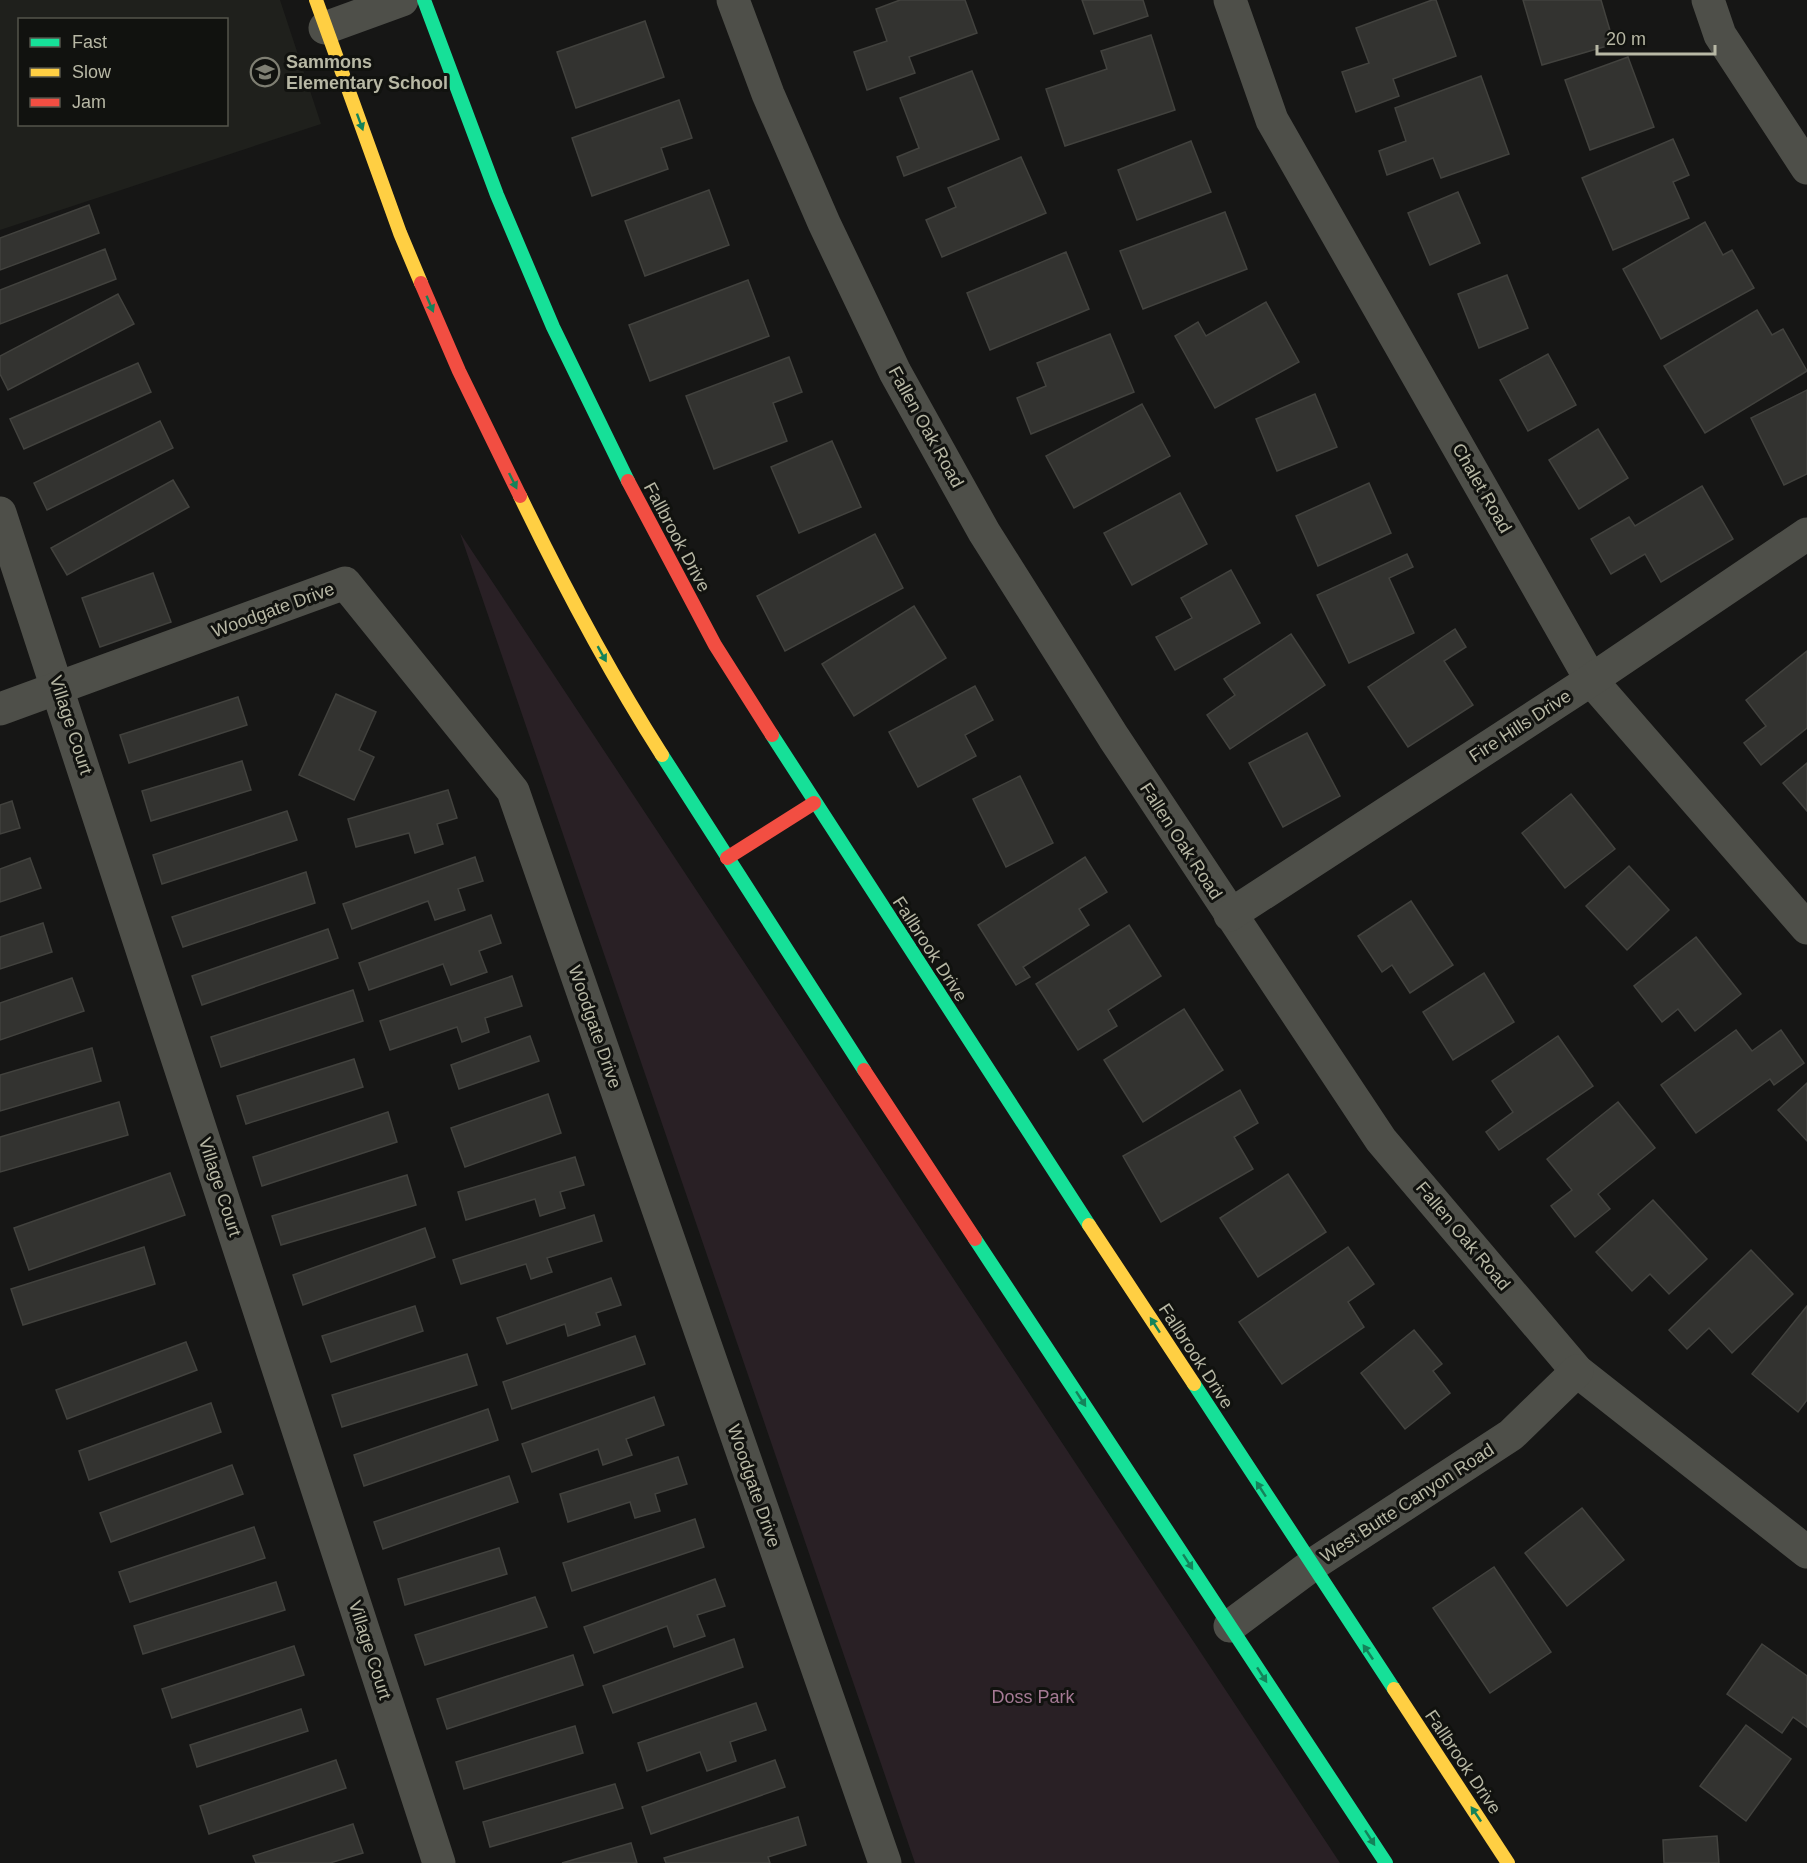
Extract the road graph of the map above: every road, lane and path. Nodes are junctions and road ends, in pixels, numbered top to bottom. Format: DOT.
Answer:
graph roads {
  1 [pos="402,0"];
  2 [pos="424,0"];
  3 [pos="734,0"];
  4 [pos="1230,0"];
  5 [pos="1708,0"];
  6 [pos="321,14"];
  7 [pos="1807,168"];
  8 [pos="0,513"];
  9 [pos="1807,534"];
  10 [pos="1591,680"];
  11 [pos="60,689"];
  12 [pos="0,709"];
  13 [pos="814,802"];
  14 [pos="727,858"];
  15 [pos="1230,915"];
  16 [pos="1807,928"];
  17 [pos="1577,1371"];
  18 [pos="1807,1552"];
  19 [pos="1312,1565"];
  20 [pos="1230,1626"];
  21 [pos="439,1863"];
  22 [pos="885,1863"];
  23 [pos="1386,1863"];
  24 [pos="1508,1863"];
  1 -- 6 [label="street"];
  2 -- 13 [label="main road, Fallbrook Drive"];
  3 -- 15 [label="street, Fallen Oak Road"];
  4 -- 10 [label="street, Chalet Road"];
  5 -- 7 [label="street"];
  6 -- 14 [label="main road, one-way"];
  8 -- 11 [label="street, Village Court"];
  9 -- 10 [label="street, Fire Hills Drive"];
  10 -- 15 [label="street, Fire Hills Drive"];
  10 -- 16 [label="street, Chalet Road"];
  11 -- 12 [label="street, Woodgate Drive"];
  11 -- 21 [label="street, Village Court"];
  11 -- 22 [label="street, Woodgate Drive"];
  13 -- 14 [label="main road"];
  19 -- 13 [label="main road, Fallbrook Drive, one-way"];
  14 -- 20 [label="main road, one-way"];
  15 -- 17 [label="street, Fallen Oak Road"];
  17 -- 18 [label="street, Fallen Oak Road"];
  17 -- 19 [label="street, West Butte Canyon Road"];
  19 -- 20 [label="street, West Butte Canyon Road"];
  24 -- 19 [label="main road, Fallbrook Drive, one-way"];
  20 -- 23 [label="main road, one-way"];
}
